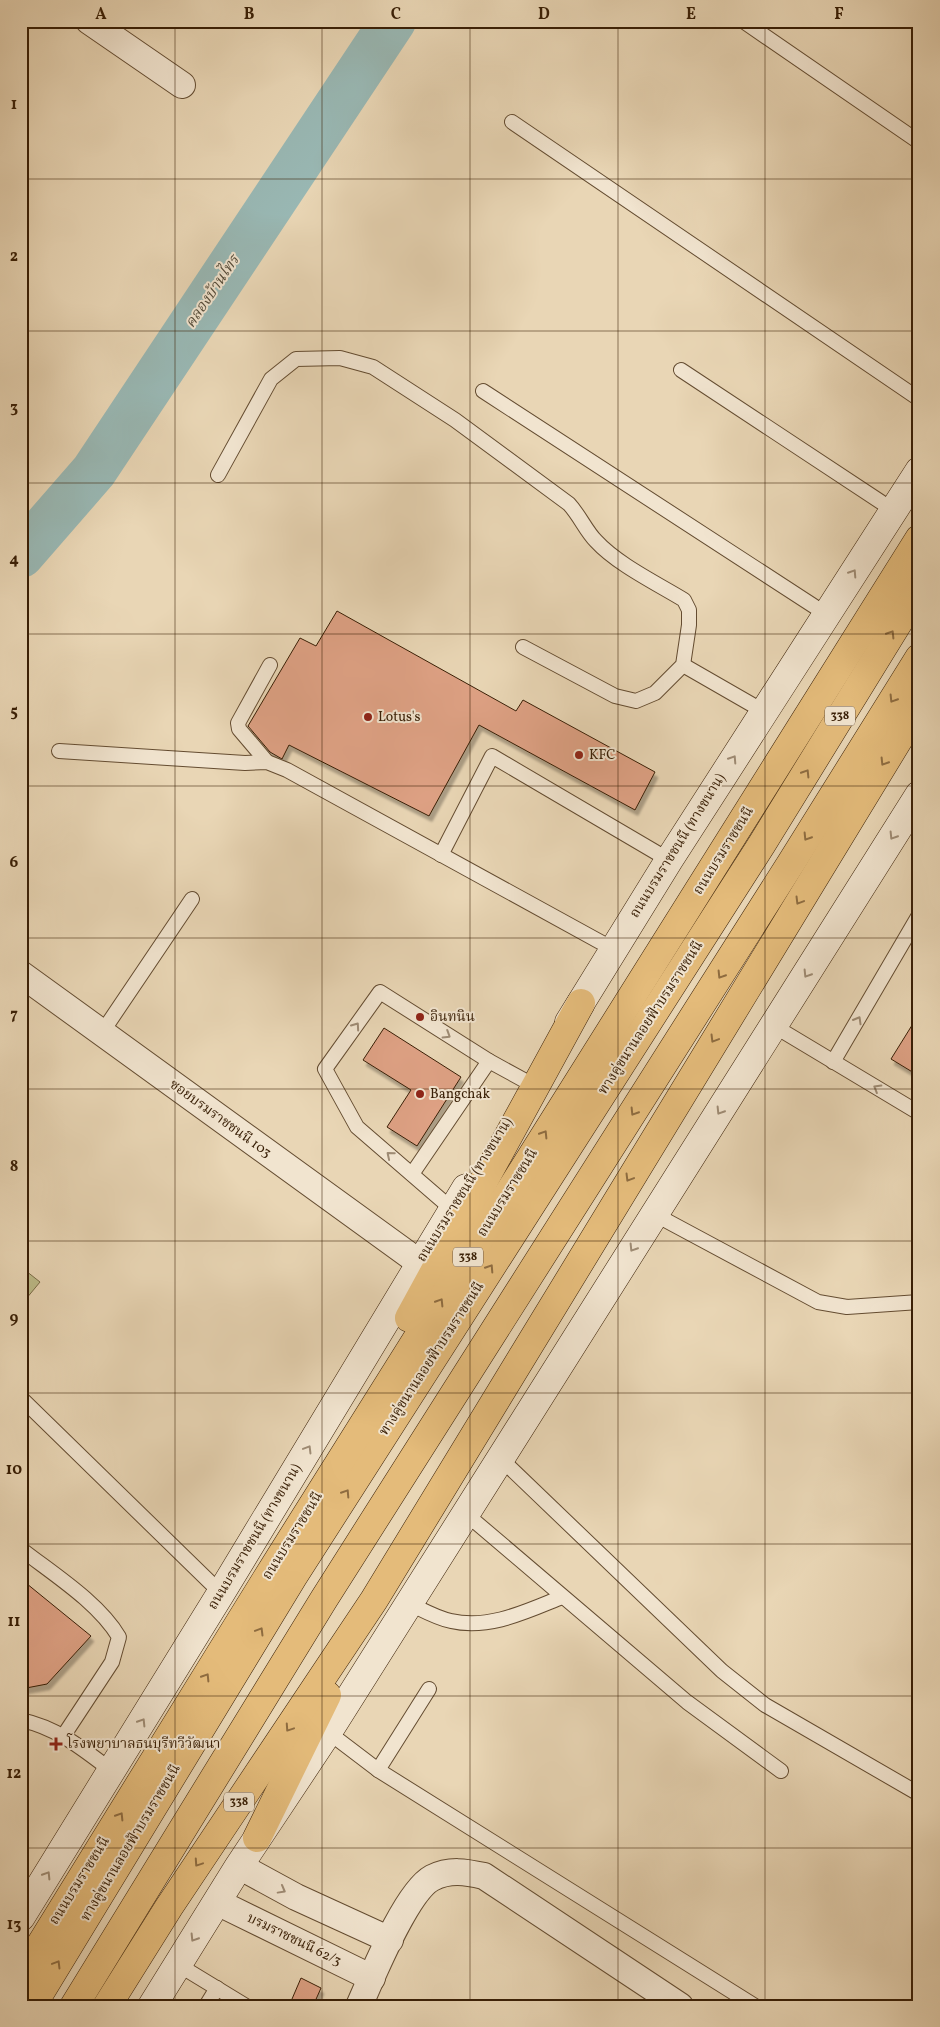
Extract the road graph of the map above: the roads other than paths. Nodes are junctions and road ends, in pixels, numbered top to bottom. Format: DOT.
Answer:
graph roads {
  1 [pos="90,21"];
  2 [pos="743,21"];
  3 [pos="182,85"];
  4 [pos="512,122"];
  5 [pos="919,142"];
  6 [pos="681,370"];
  7 [pos="483,391"];
  8 [pos="919,399"];
  9 [pos="919,470"];
  10 [pos="218,475"];
  11 [pos="894,510"];
  12 [pos="919,539"];
  13 [pos="919,588"];
  14 [pos="826,614"];
  15 [pos="523,648"];
  16 [pos="919,658"];
  17 [pos="270,665"];
  18 [pos="683,665"];
  19 [pos="919,706"];
  20 [pos="764,711"];
  21 [pos="58,751"];
  22 [pos="267,762"];
  23 [pos="919,795"];
  24 [pos="441,855"];
  25 [pos="669,860"];
  26 [pos="192,899"];
  27 [pos="919,915"];
  28 [pos="613,949"];
  29 [pos="21,974"];
  30 [pos="581,1003"];
  31 [pos="774,1026"];
  32 [pos="101,1034"];
  33 [pos="489,1061"];
  34 [pos="833,1062"];
  35 [pos="531,1084"];
  36 [pos="919,1112"];
  37 [pos="412,1174"];
  38 [pos="453,1210"];
  39 [pos="654,1214"];
  40 [pos="420,1263"];
  41 [pos="919,1302"];
  42 [pos="21,1398"];
  43 [pos="500,1458"];
  44 [pos="465,1513"];
  45 [pos="21,1549"];
  46 [pos="275,1565"];
  47 [pos="222,1592"];
  48 [pos="562,1597"];
  49 [pos="374,1600"];
  50 [pos="408,1603"];
  51 [pos="429,1689"];
  52 [pos="21,1720"];
  53 [pos="328,1732"];
  54 [pos="64,1735"];
  55 [pos="378,1770"];
  56 [pos="112,1771"];
  57 [pos="781,1772"];
  58 [pos="919,1794"];
  59 [pos="257,1838"];
  60 [pos="239,1866"];
  61 [pos="217,1902"];
  62 [pos="23,1911"];
  63 [pos="390,1940"];
  64 [pos="178,1964"];
  65 [pos="21,1976"];
  66 [pos="372,1978"];
  67 [pos="217,1988"];
  68 [pos="32,2006"];
  69 [pos="74,2006"];
  70 [pos="107,2006"];
  71 [pos="152,2006"];
  72 [pos="206,2006"];
  73 [pos="246,2006"];
  74 [pos="359,2006"];
  75 [pos="680,2006"];
  76 [pos="755,2006"];
  1 -- 3 [label="street"];
  2 -- 5 [label="lane"];
  4 -- 8 [label="lane"];
  6 -- 11 [label="lane"];
  7 -- 14 [label="lane"];
  9 -- 11 [label="main road, ถนนบรมราชชนนี (ทางขนาน) / 338"];
  10 -- 18 [label="lane"];
  14 -- 11 [label="main road, ถนนบรมราชชนนี (ทางขนาน) / 338, one-way"];
  46 -- 12 [label="main road, ถนนบรมราชชนนี / 338, one-way"];
  68 -- 13 [label="main road, ทางคู่ขนานลอยฟ้าบรมราชชนนี / 338, one-way"];
  14 -- 20 [label="main road, ถนนบรมราชชนนี (ทางขนาน) / 338"];
  15 -- 18 [label="lane"];
  16 -- 69 [label="main road, 338, one-way"];
  17 -- 22 [label="lane"];
  18 -- 20 [label="lane"];
  19 -- 49 [label="main road, 338, one-way"];
  25 -- 20 [label="main road, ถนนบรมราชชนนี (ทางขนาน) / 338, one-way"];
  21 -- 22 [label="lane"];
  22 -- 24 [label="lane"];
  23 -- 31 [label="main road, 338, one-way"];
  24 -- 25 [label="lane"];
  24 -- 28 [label="lane"];
  25 -- 28 [label="main road, ถนนบรมราชชนนี (ทางขนาน) / 338"];
  26 -- 32 [label="lane"];
  34 -- 27 [label="lane, one-way"];
  28 -- 30 [label="main road, ถนนบรมราชชนนี (ทางขนาน) / 338"];
  29 -- 32 [label="street, ซอยบรมราชชนนี 103"];
  30 -- 35 [label="main road, ถนนบรมราชชนนี (ทางขนาน) / 338"];
  30 -- 46 [label="main road"];
  31 -- 34 [label="lane"];
  31 -- 39 [label="main road, 338, one-way"];
  32 -- 40 [label="street, ซอยบรมราชชนนี 103"];
  33 -- 35 [label="lane"];
  33 -- 37 [label="lane"];
  37 -- 33 [label="lane, one-way"];
  36 -- 34 [label="lane, one-way"];
  35 -- 38 [label="main road, ถนนบรมราชชนนี (ทางขนาน) / 338"];
  37 -- 38 [label="lane"];
  38 -- 40 [label="main road, ถนนบรมราชชนนี (ทางขนาน) / 338"];
  39 -- 41 [label="lane"];
  39 -- 43 [label="main road, 338, one-way"];
  47 -- 40 [label="main road, ถนนบรมราชชนนี (ทางขนาน) / 338, one-way"];
  42 -- 47 [label="lane"];
  43 -- 44 [label="main road, 338"];
  43 -- 58 [label="lane"];
  44 -- 48 [label="lane"];
  44 -- 50 [label="main road, 338"];
  45 -- 54 [label="lane"];
  65 -- 46 [label="main road, ถนนบรมราชชนนี / 338, one-way"];
  56 -- 47 [label="main road, ถนนบรมราชชนนี (ทางขนาน) / 338, one-way"];
  48 -- 50 [label="lane"];
  48 -- 57 [label="lane"];
  49 -- 59 [label="main road"];
  49 -- 70 [label="main road, 338, one-way"];
  50 -- 53 [label="main road, 338"];
  51 -- 55 [label="lane"];
  52 -- 54 [label="lane"];
  53 -- 55 [label="lane"];
  53 -- 59 [label="main road, 338"];
  54 -- 56 [label="lane"];
  55 -- 76 [label="lane"];
  62 -- 56 [label="main road, ถนนบรมราชชนนี (ทางขนาน) / 338, one-way"];
  59 -- 60 [label="main road, 338"];
  60 -- 61 [label="main road, 338"];
  60 -- 63 [label="street, one-way"];
  61 -- 64 [label="main road, 338, one-way"];
  61 -- 66 [label="street, บรมราชชนนี 62/3"];
  63 -- 66 [label="street"];
  63 -- 75 [label="street"];
  64 -- 67 [label="lane"];
  64 -- 71 [label="main road, 338"];
  66 -- 74 [label="street"];
  67 -- 72 [label="lane"];
  67 -- 73 [label="lane"];
}
